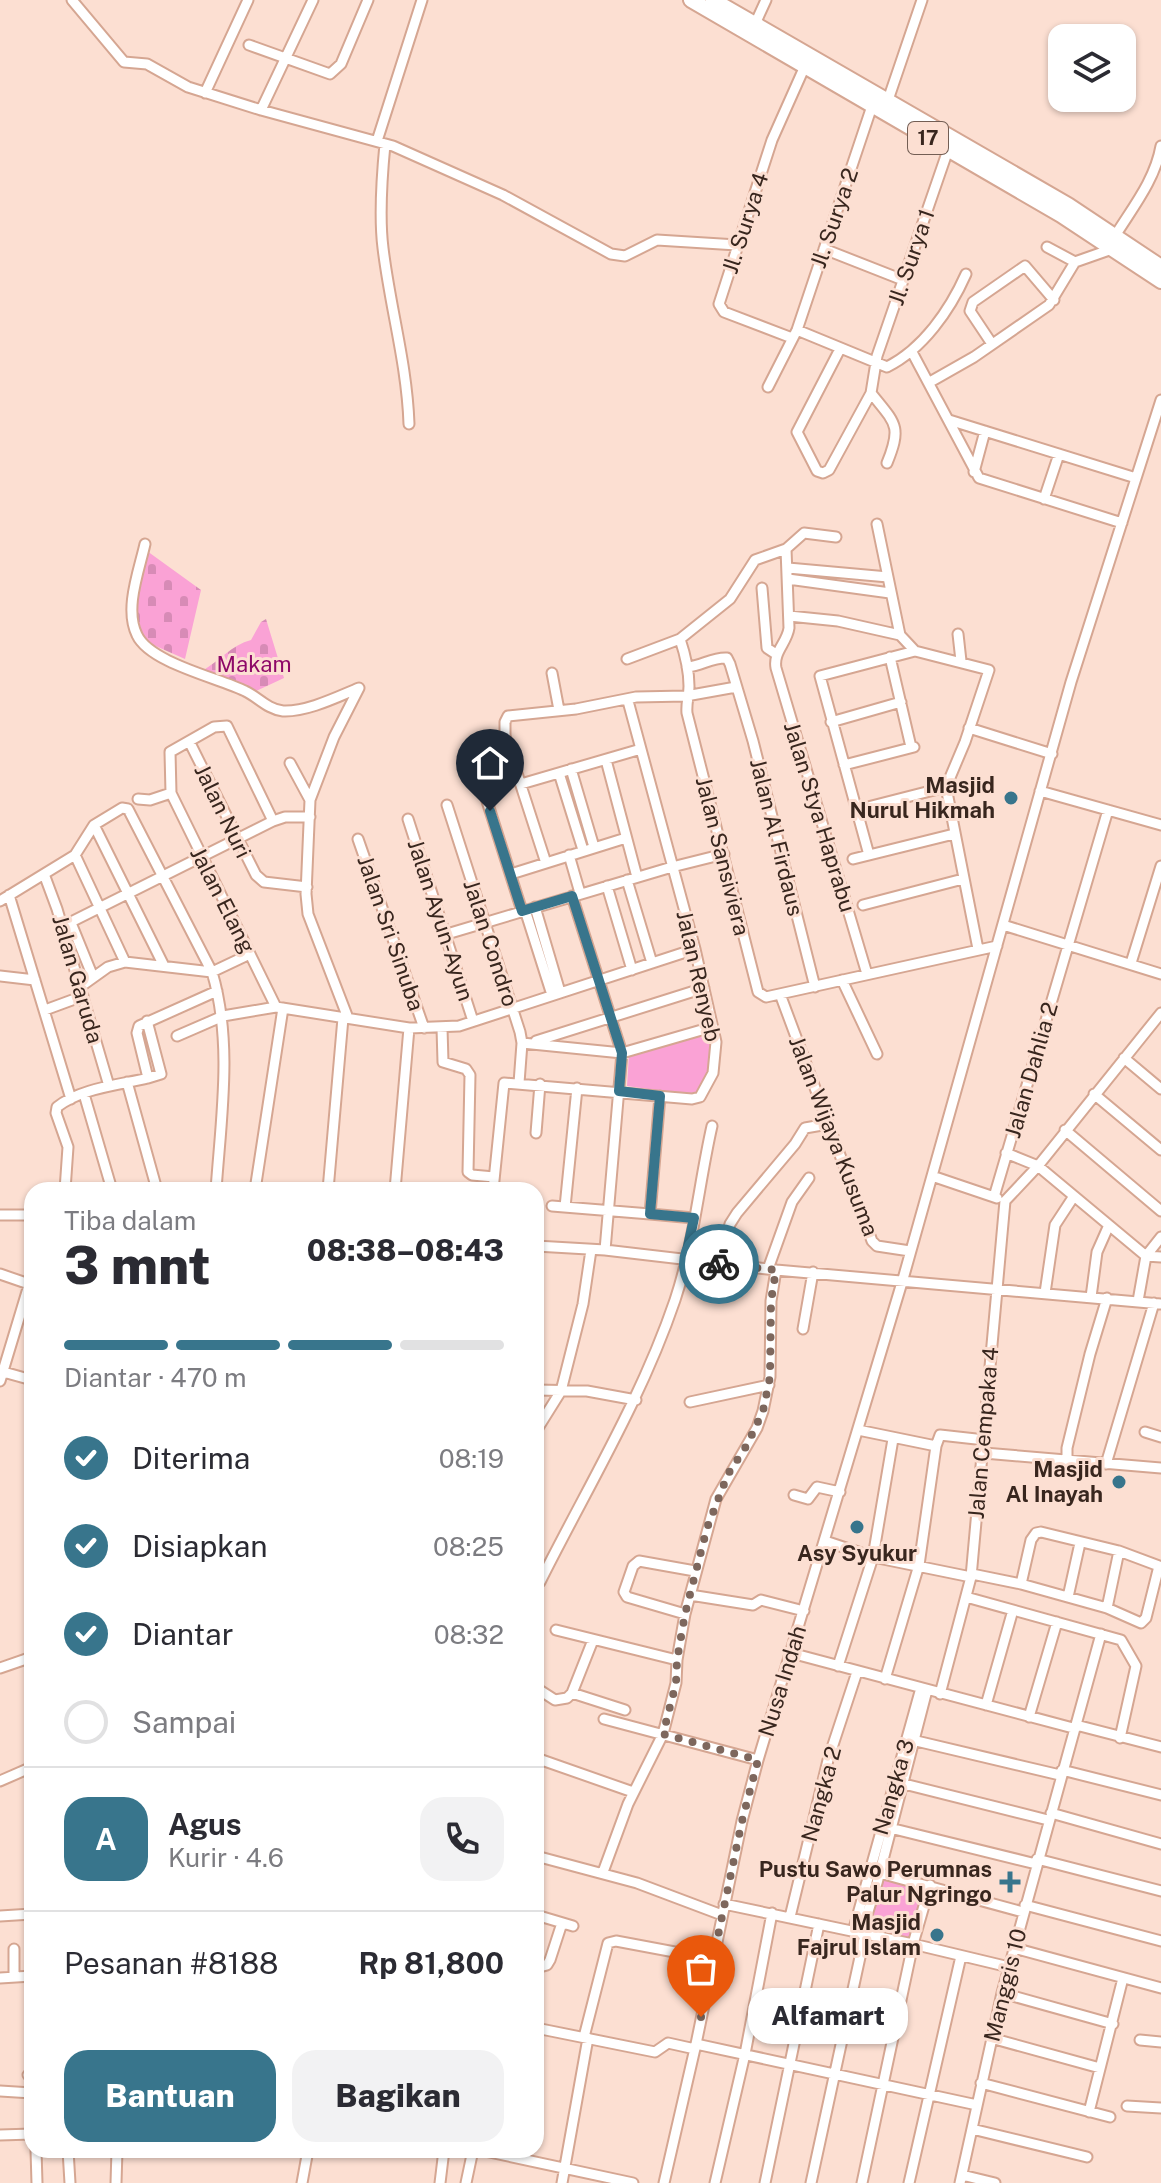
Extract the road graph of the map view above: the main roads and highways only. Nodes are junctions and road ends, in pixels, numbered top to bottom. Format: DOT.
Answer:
graph roads {
  1 [pos="691,0"];
  2 [pos="713,0"];
  3 [pos="1114,242"];
  4 [pos="1161,267"];
  5 [pos="1161,281"];
  1 -- 3 [label="highway, 17"];
  2 -- 3 [label="highway, 17"];
  3 -- 4 [label="highway, 17"];
  3 -- 5 [label="highway, 17"];
}
